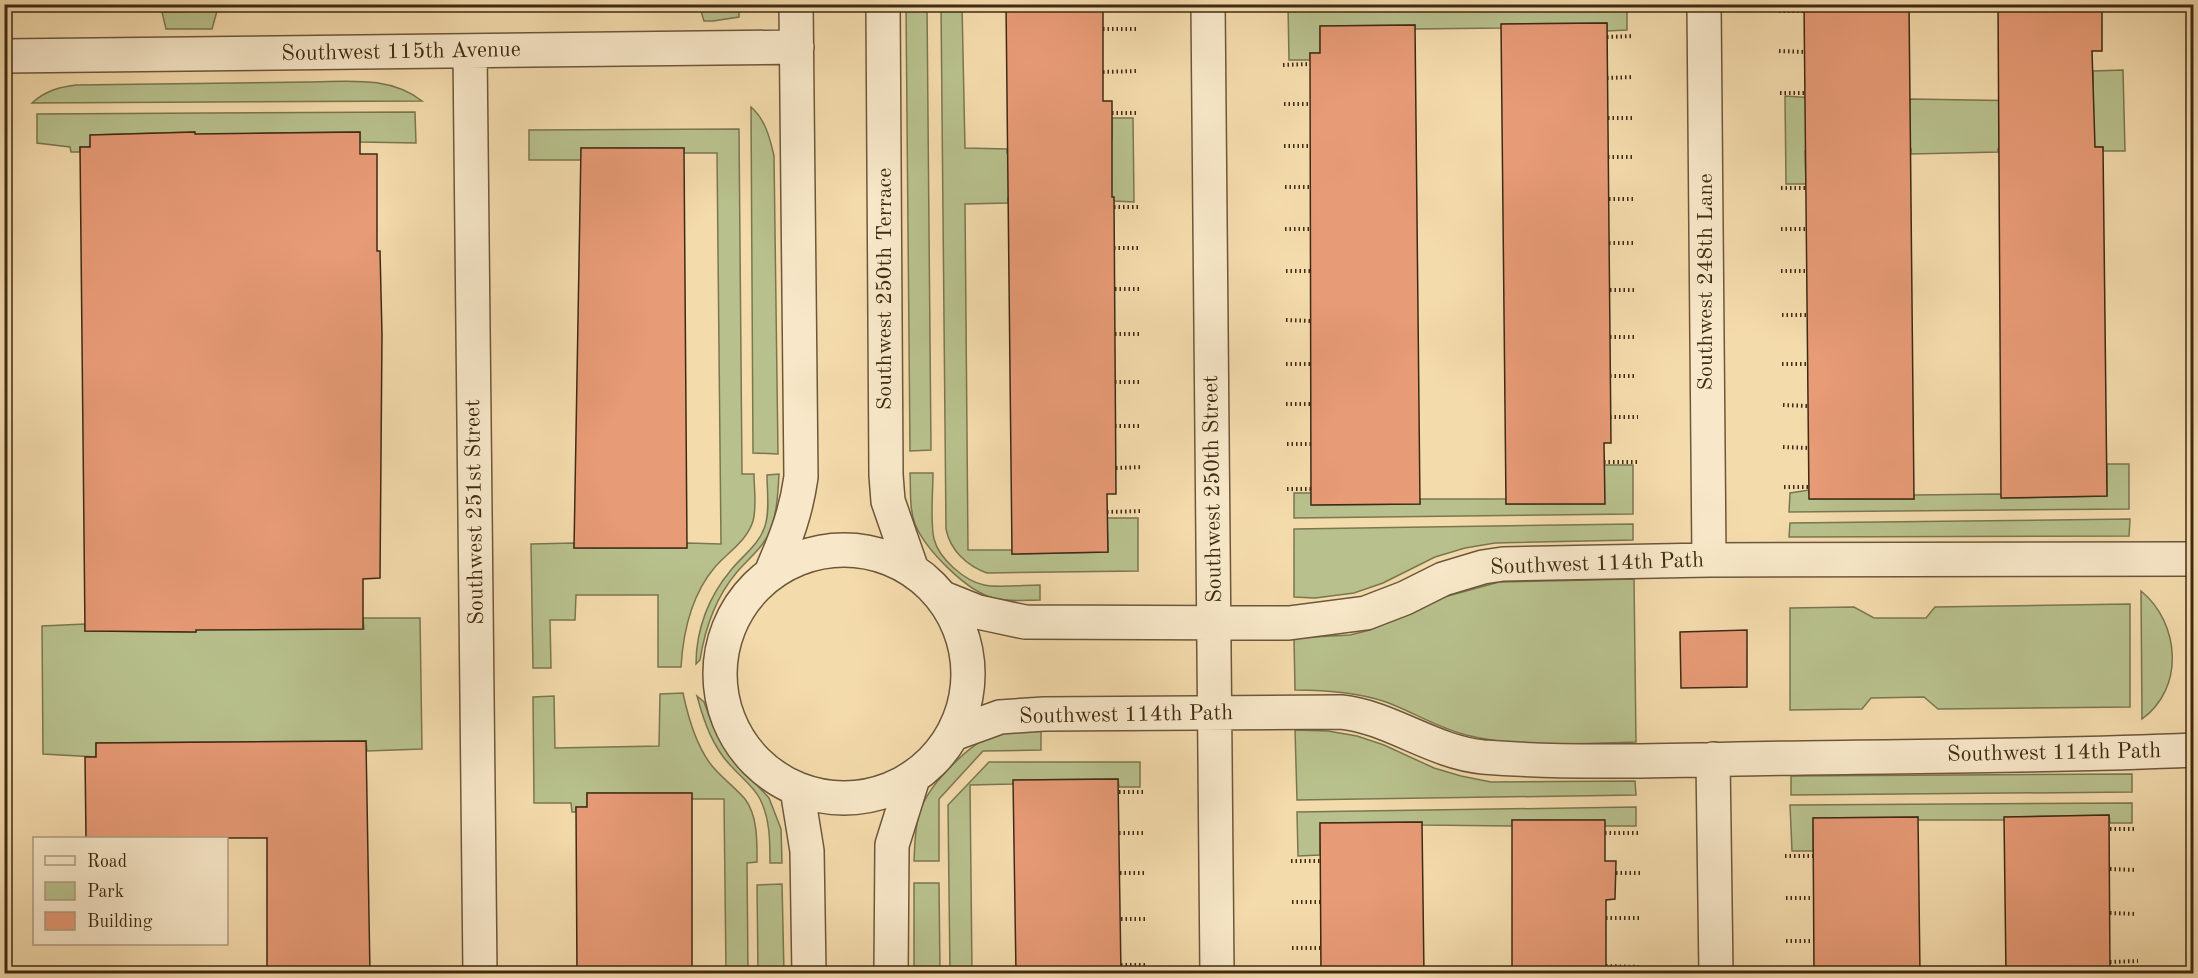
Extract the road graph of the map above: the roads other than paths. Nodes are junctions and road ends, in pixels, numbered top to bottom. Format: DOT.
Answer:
graph roads {
  1 [pos="796,4"];
  2 [pos="883,4"];
  3 [pos="1208,4"];
  4 [pos="1704,4"];
  5 [pos="797,47"];
  6 [pos="470,51"];
  7 [pos="4,56"];
  8 [pos="2193,559"];
  9 [pos="1708,560"];
  10 [pos="772,568"];
  11 [pos="912,570"];
  12 [pos="943,598"];
  13 [pos="1214,623"];
  14 [pos="1215,713"];
  15 [pos="953,734"];
  16 [pos="2193,750"];
  17 [pos="1713,759"];
  18 [pos="913,778"];
  19 [pos="797,789"];
  20 [pos="480,974"];
  21 [pos="809,974"];
  22 [pos="891,974"];
  23 [pos="1217,974"];
  24 [pos="1716,974"];
  1 -- 5 [label="street"];
  2 -- 11 [label="street, Southwest 250th Terrace"];
  3 -- 13 [label="street, Southwest 250th Street"];
  4 -- 9 [label="street, Southwest 248th Lane"];
  5 -- 6 [label="street, Southwest 115th Avenue"];
  5 -- 10 [label="street"];
  6 -- 7 [label="street, Southwest 115th Avenue"];
  6 -- 20 [label="street, Southwest 251st Street"];
  8 -- 9 [label="street, Southwest 114th Path"];
  9 -- 13 [label="street, Southwest 114th Path"];
  10 -- 11 [label="street"];
  10 -- 19 [label="street"];
  11 -- 12 [label="street"];
  12 -- 13 [label="street, Southwest 114th Path"];
  12 -- 15 [label="street"];
  13 -- 14 [label="street, Southwest 250th Street"];
  14 -- 15 [label="street, Southwest 114th Path"];
  14 -- 17 [label="street, Southwest 114th Path"];
  14 -- 23 [label="street, Southwest 250th Street"];
  15 -- 18 [label="street"];
  16 -- 17 [label="street, Southwest 114th Path"];
  17 -- 24 [label="street"];
  18 -- 19 [label="street"];
  18 -- 22 [label="street"];
  19 -- 21 [label="street"];
}
